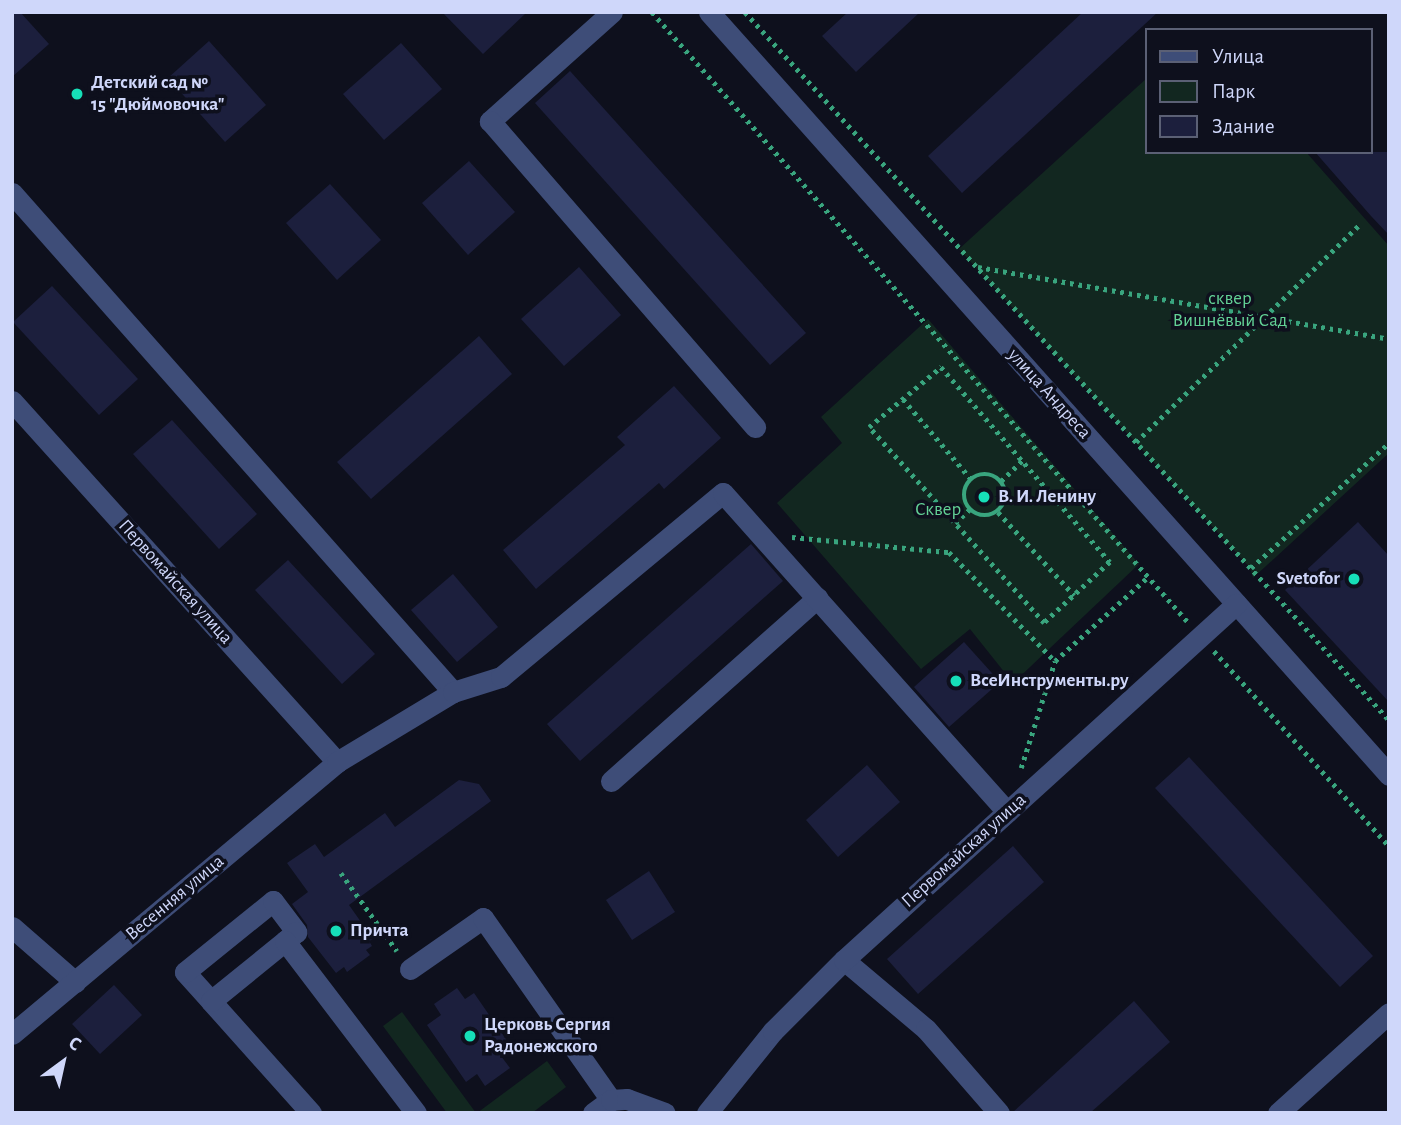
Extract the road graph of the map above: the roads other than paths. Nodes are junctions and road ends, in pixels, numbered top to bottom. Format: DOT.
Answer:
graph roads {
  1 [pos="612,12"];
  2 [pos="709,12"];
  3 [pos="12,193"];
  4 [pos="12,401"];
  5 [pos="755,427"];
  6 [pos="817,598"];
  7 [pos="1236,604"];
  8 [pos="453,692"];
  9 [pos="337,762"];
  10 [pos="1389,775"];
  11 [pos="611,781"];
  12 [pos="1007,813"];
  13 [pos="12,927"];
  14 [pos="285,941"];
  15 [pos="844,960"];
  16 [pos="410,969"];
  17 [pos="75,982"];
  18 [pos="211,1001"];
  19 [pos="1389,1013"];
  20 [pos="12,1034"];
  21 [pos="611,1100"];
  22 [pos="311,1113"];
  23 [pos="416,1113"];
  24 [pos="593,1113"];
  25 [pos="665,1113"];
  26 [pos="707,1113"];
  27 [pos="999,1113"];
  28 [pos="1278,1113"];
  1 -- 5 [label="street"];
  2 -- 7 [label="street, улица Андреса"];
  3 -- 8 [label="street"];
  4 -- 9 [label="street, Первомайская улица"];
  6 -- 8 [label="street, Весенняя улица"];
  6 -- 11 [label="street"];
  6 -- 12 [label="street"];
  7 -- 10 [label="street, улица Андреса"];
  7 -- 12 [label="street, Первомайская улица"];
  8 -- 9 [label="street, Весенняя улица"];
  9 -- 17 [label="street, Весенняя улица"];
  12 -- 15 [label="street, Первомайская улица"];
  13 -- 17 [label="street"];
  14 -- 18 [label="street"];
  14 -- 18 [label="street"];
  14 -- 23 [label="street"];
  15 -- 26 [label="street, Первомайская улица"];
  15 -- 27 [label="street"];
  16 -- 21 [label="street"];
  17 -- 20 [label="street, Весенняя улица"];
  18 -- 22 [label="street"];
  19 -- 28 [label="street"];
  21 -- 24 [label="street"];
  21 -- 25 [label="street"];
}
